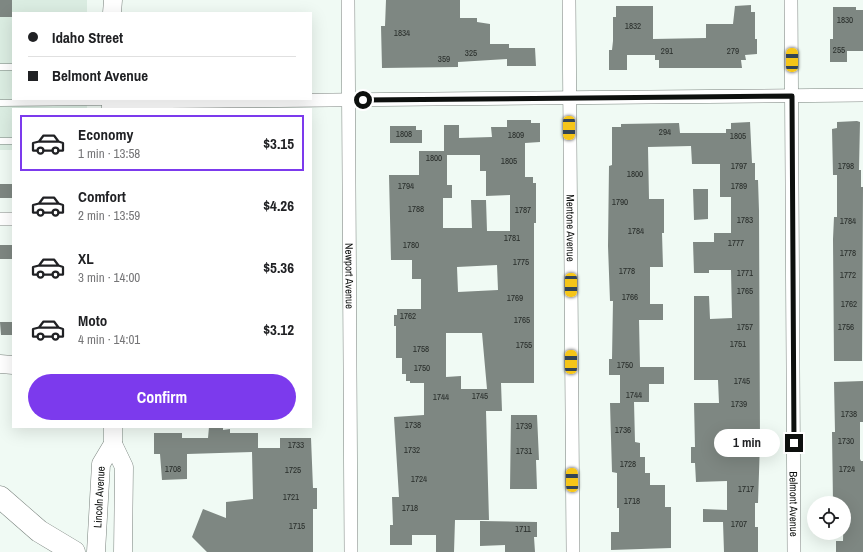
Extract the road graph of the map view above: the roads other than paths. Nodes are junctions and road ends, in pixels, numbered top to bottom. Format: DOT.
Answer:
graph roads {
  1 [pos="113,0"];
  2 [pos="348,0"];
  3 [pos="569,0"];
  4 [pos="791,0"];
  5 [pos="112,12"];
  6 [pos="12,66"];
  7 [pos="0,67"];
  8 [pos="792,96"];
  9 [pos="863,96"];
  10 [pos="569,98"];
  11 [pos="348,100"];
  12 [pos="0,103"];
  13 [pos="111,103"];
  14 [pos="54,104"];
  15 [pos="0,141"];
  16 [pos="12,141"];
  17 [pos="12,219"];
  18 [pos="0,220"];
  19 [pos="0,364"];
  20 [pos="12,365"];
  21 [pos="113,436"];
  22 [pos="0,497"];
  23 [pos="74,552"];
  24 [pos="96,552"];
  25 [pos="123,552"];
  26 [pos="351,552"];
  27 [pos="573,552"];
  28 [pos="794,552"];
  1 -- 5 [label="main road"];
  2 -- 11 [label="street, Newport Avenue"];
  3 -- 10 [label="street, Mentone Avenue"];
  4 -- 8 [label="street, Belmont Avenue"];
  6 -- 7 [label="lane"];
  8 -- 9 [label="street"];
  8 -- 10 [label="street"];
  8 -- 28 [label="street, Belmont Avenue"];
  10 -- 11 [label="street"];
  10 -- 27 [label="street, Mentone Avenue"];
  11 -- 13 [label="street"];
  11 -- 26 [label="street, Newport Avenue"];
  12 -- 14 [label="lane"];
  13 -- 14 [label="lane"];
  15 -- 16 [label="lane"];
  17 -- 18 [label="street"];
  19 -- 20 [label="main road"];
  21 -- 24 [label="main road, Lincoln Avenue"];
  21 -- 25 [label="main road, Lincoln Avenue"];
  22 -- 23 [label="highway"];
}
